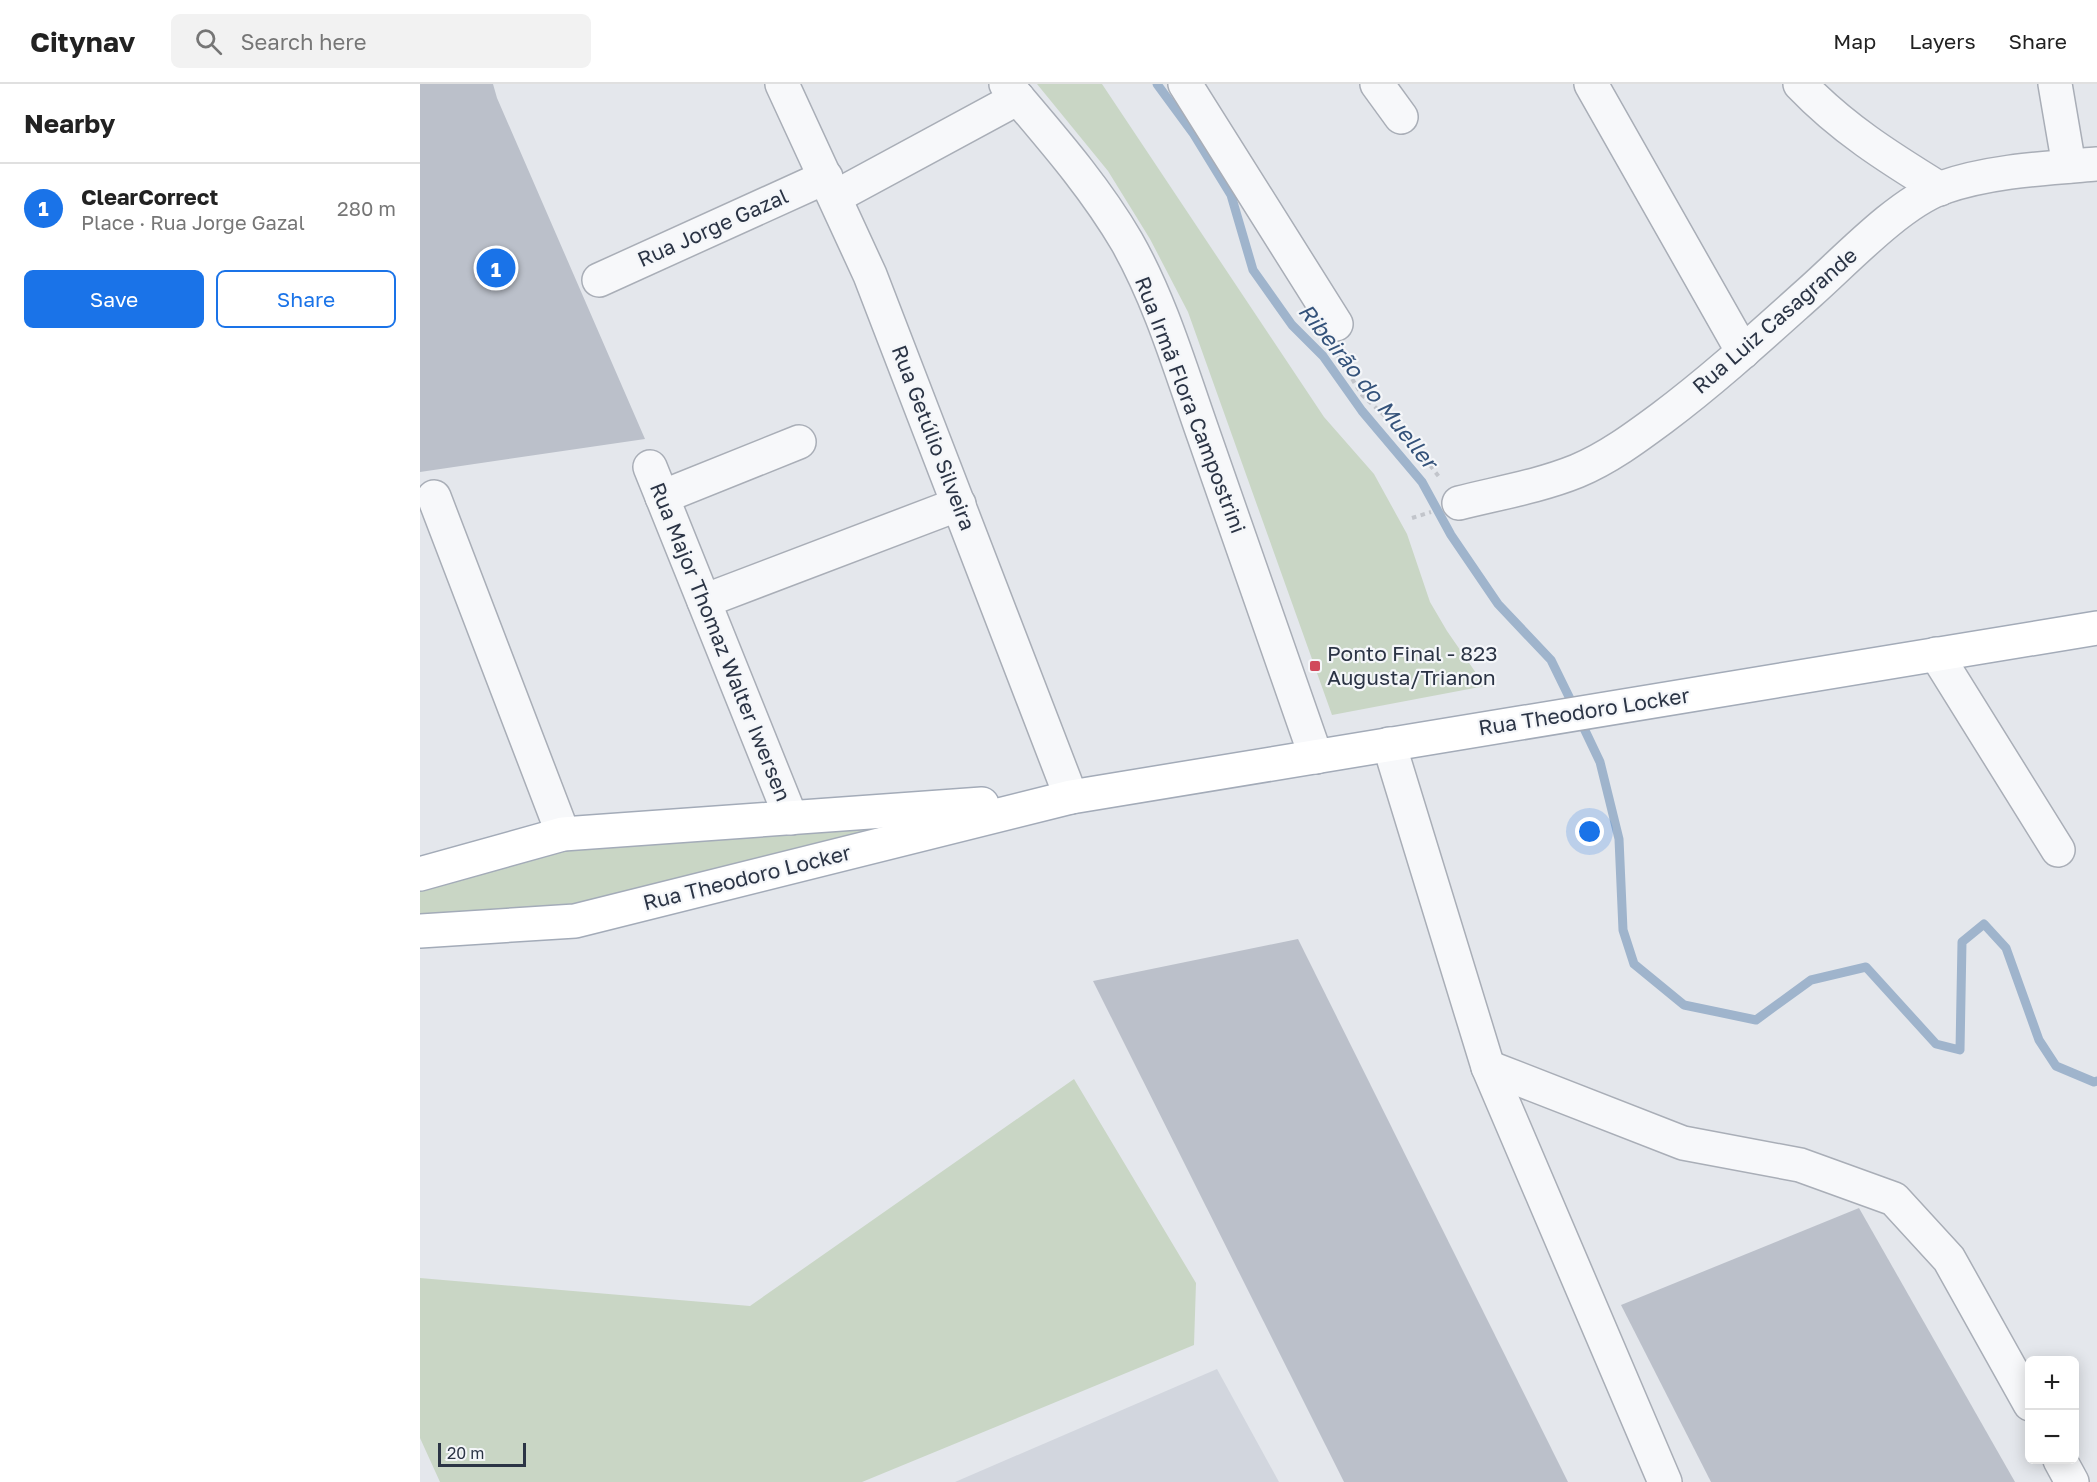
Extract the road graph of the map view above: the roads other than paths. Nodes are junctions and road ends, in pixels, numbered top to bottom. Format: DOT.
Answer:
graph roads {
  1 [pos="782,84"];
  2 [pos="1185,84"];
  3 [pos="1377,84"];
  4 [pos="1591,84"];
  5 [pos="1800,84"];
  6 [pos="2055,84"];
  7 [pos="1012,91"];
  8 [pos="1401,117"];
  9 [pos="2083,165"];
  10 [pos="831,187"];
  11 [pos="1940,189"];
  12 [pos="599,279"];
  13 [pos="1336,324"];
  14 [pos="1743,352"];
  15 [pos="799,442"];
  16 [pos="650,467"];
  17 [pos="434,497"];
  18 [pos="662,497"];
  19 [pos="1460,503"];
  20 [pos="959,504"];
  21 [pos="704,601"];
  22 [pos="2097,628"];
  23 [pos="1936,654"];
  24 [pos="1389,744"];
  25 [pos="1316,757"];
  26 [pos="1071,797"];
  27 [pos="791,818"];
  28 [pos="563,834"];
  29 [pos="2058,850"];
  30 [pos="420,874"];
  31 [pos="420,931"];
  32 [pos="1488,1067"];
  33 [pos="2025,1395"];
  34 [pos="2062,1464"];
  35 [pos="1665,1482"];
  36 [pos="2072,1482"];
  1 -- 10 [label="street, Rua Getúlio Silveira"];
  2 -- 13 [label="street"];
  3 -- 8 [label="street"];
  4 -- 14 [label="street"];
  5 -- 11 [label="street"];
  6 -- 9 [label="street"];
  7 -- 10 [label="street, Rua Jorge Gazal"];
  7 -- 25 [label="street, Rua Irmã Flora Campostrini"];
  9 -- 11 [label="street, Rua Luiz Casagrande"];
  10 -- 12 [label="street, Rua Jorge Gazal"];
  10 -- 20 [label="street, Rua Getúlio Silveira"];
  11 -- 14 [label="street, Rua Luiz Casagrande"];
  14 -- 19 [label="street, Rua Luiz Casagrande"];
  15 -- 18 [label="street"];
  16 -- 18 [label="street, Rua Major Thomaz Walter Iwersen"];
  17 -- 28 [label="street"];
  18 -- 21 [label="street, Rua Major Thomaz Walter Iwersen"];
  20 -- 21 [label="street"];
  20 -- 26 [label="street, Rua Getúlio Silveira"];
  21 -- 27 [label="street, Rua Major Thomaz Walter Iwersen"];
  22 -- 23 [label="main road, Rua Theodoro Locker"];
  23 -- 24 [label="main road, Rua Theodoro Locker"];
  23 -- 29 [label="street"];
  24 -- 25 [label="main road, Rua Theodoro Locker"];
  24 -- 32 [label="street"];
  25 -- 26 [label="main road, Rua Theodoro Locker"];
  26 -- 27 [label="main road, Rua Theodoro Locker"];
  26 -- 31 [label="main road, Rua Theodoro Locker"];
  27 -- 28 [label="main road, Rua Theodoro Locker"];
  28 -- 30 [label="main road, Rua Theodoro Locker"];
  32 -- 33 [label="street"];
  32 -- 35 [label="street"];
  34 -- 36 [label="street"];
}
